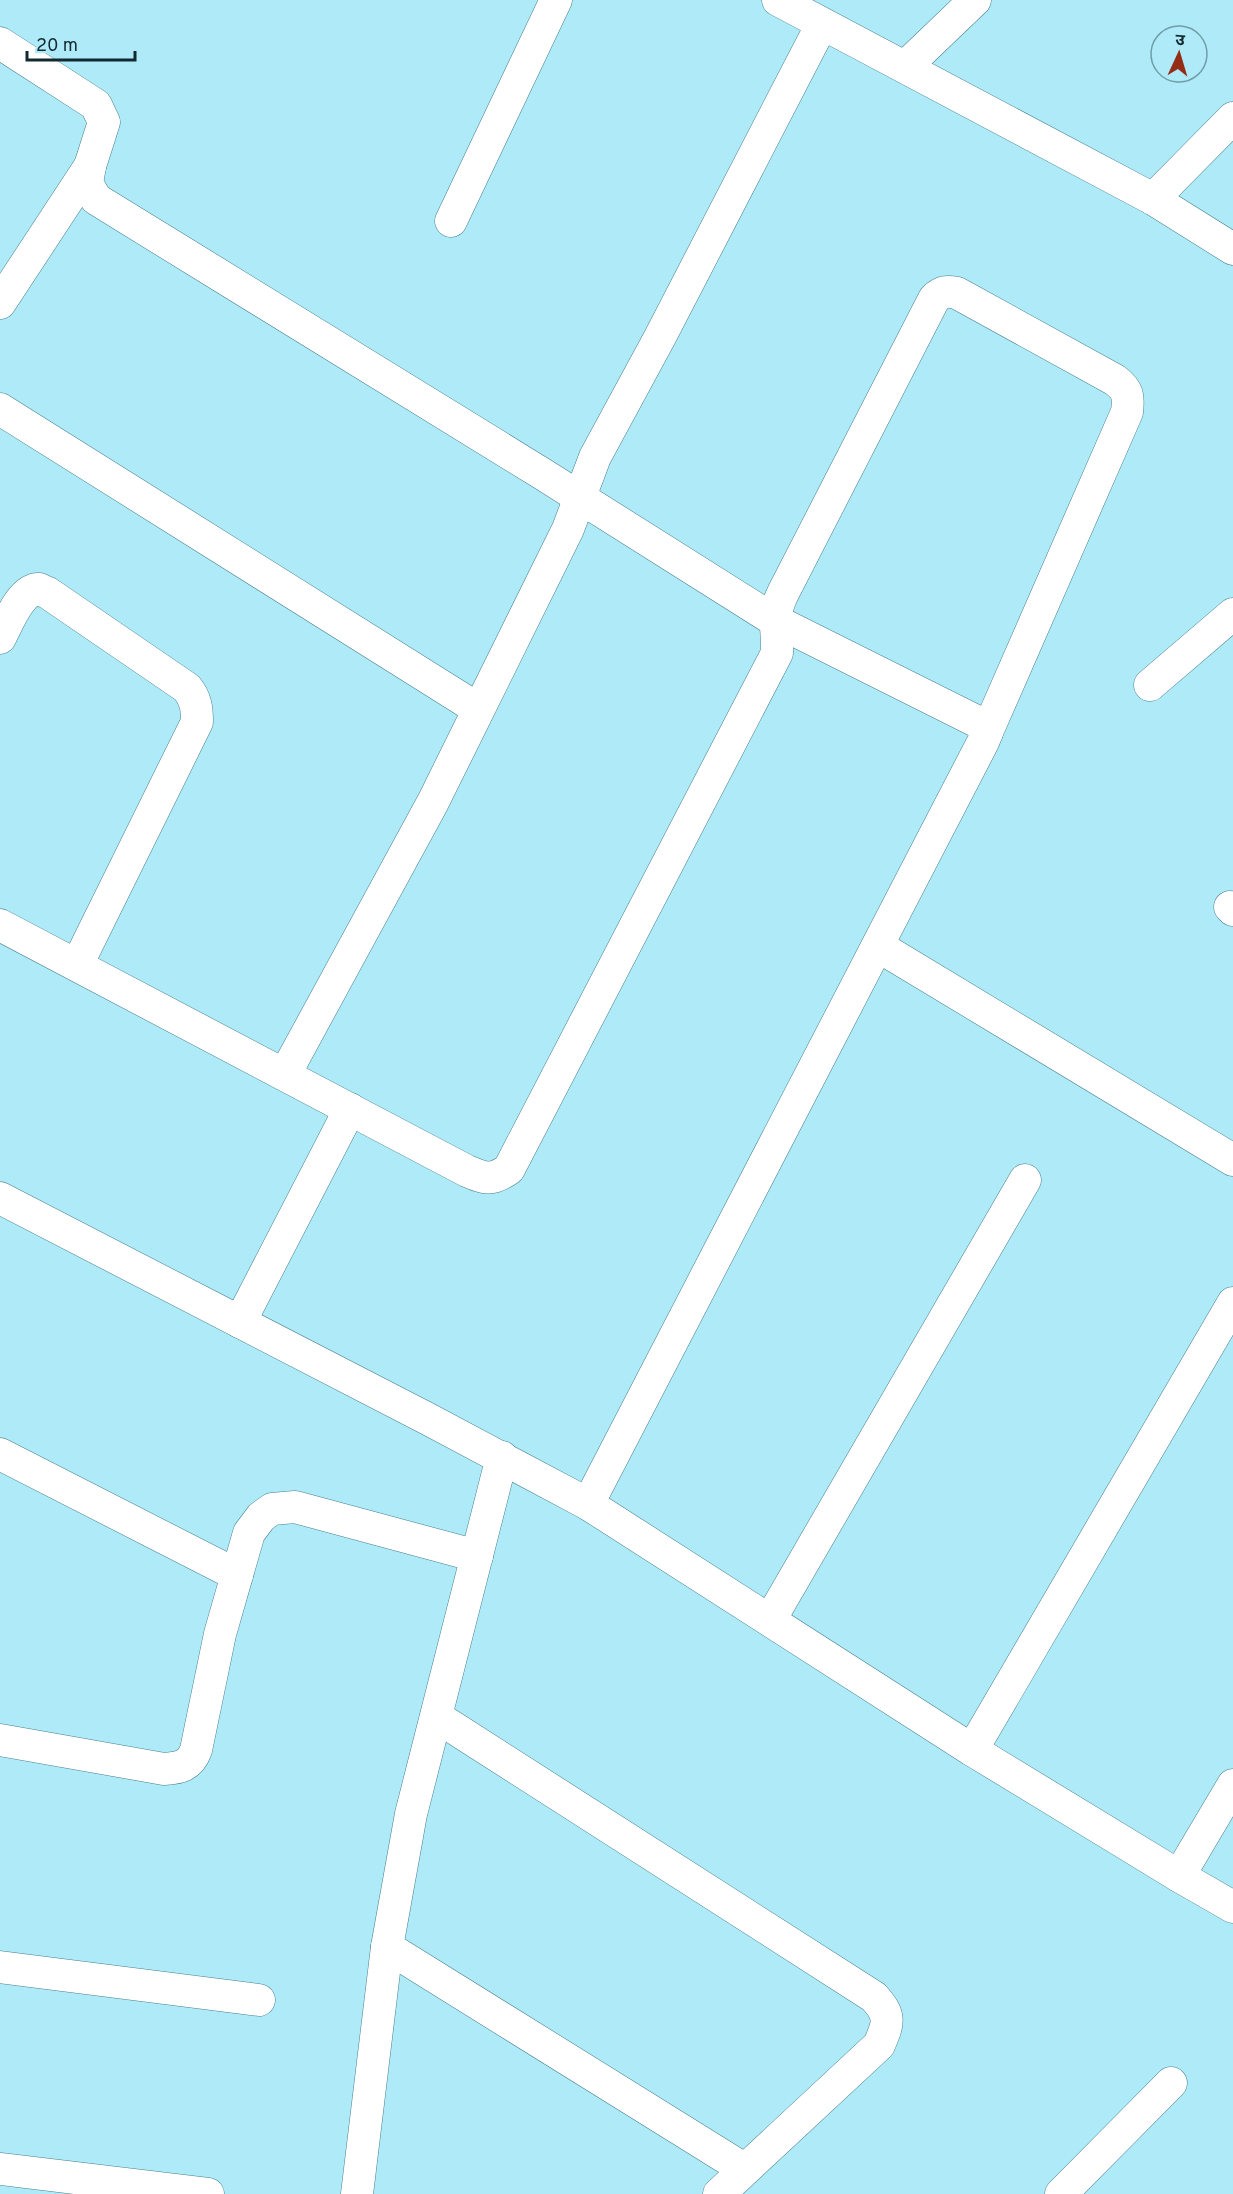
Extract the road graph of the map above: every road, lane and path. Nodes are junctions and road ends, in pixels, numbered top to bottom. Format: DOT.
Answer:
graph roads {
  1 [pos="556,0"];
  2 [pos="778,0"];
  3 [pos="975,0"];
  4 [pos="822,24"];
  5 [pos="0,43"];
  6 [pos="906,66"];
  7 [pos="1233,118"];
  8 [pos="90,166"];
  9 [pos="1153,199"];
  10 [pos="451,221"];
  11 [pos="1233,249"];
  12 [pos="0,303"];
  13 [pos="0,409"];
  14 [pos="580,497"];
  15 [pos="1233,614"];
  16 [pos="774,620"];
  17 [pos="0,638"];
  18 [pos="1150,685"];
  19 [pos="478,709"];
  20 [pos="987,732"];
  21 [pos="0,924"];
  22 [pos="878,946"];
  23 [pos="77,965"];
  24 [pos="285,1074"];
  25 [pos="350,1109"];
  26 [pos="1233,1160"];
  27 [pos="1025,1180"];
  28 [pos="0,1198"];
  29 [pos="1233,1303"];
  30 [pos="240,1322"];
  31 [pos="0,1454"];
  32 [pos="502,1457"];
  33 [pos="588,1504"];
  34 [pos="477,1556"];
  35 [pos="237,1575"];
  36 [pos="770,1620"];
  37 [pos="437,1717"];
  38 [pos="0,1740"];
  39 [pos="972,1750"];
  40 [pos="1233,1785"];
  41 [pos="1179,1876"];
  42 [pos="1233,1907"];
  43 [pos="387,1947"];
  44 [pos="0,1967"];
  45 [pos="259,2000"];
  46 [pos="1171,2082"];
  47 [pos="0,2169"];
  48 [pos="744,2169"];
  49 [pos="208,2194"];
  50 [pos="357,2194"];
  51 [pos="719,2194"];
  52 [pos="1062,2194"];
  1 -- 10 [label="street"];
  2 -- 4 [label="street"];
  3 -- 6 [label="street"];
  4 -- 6 [label="street"];
  4 -- 14 [label="street"];
  5 -- 8 [label="street"];
  6 -- 9 [label="street"];
  7 -- 9 [label="street"];
  8 -- 12 [label="street"];
  8 -- 14 [label="street"];
  9 -- 11 [label="street"];
  13 -- 19 [label="street"];
  14 -- 16 [label="street"];
  14 -- 19 [label="street"];
  15 -- 18 [label="street"];
  16 -- 20 [label="street"];
  16 -- 20 [label="street"];
  16 -- 25 [label="street"];
  17 -- 23 [label="street"];
  19 -- 24 [label="street"];
  20 -- 22 [label="street"];
  21 -- 23 [label="street"];
  22 -- 26 [label="street"];
  22 -- 33 [label="street"];
  23 -- 24 [label="street"];
  24 -- 25 [label="street"];
  25 -- 30 [label="street"];
  27 -- 36 [label="street"];
  28 -- 30 [label="street"];
  29 -- 39 [label="street"];
  30 -- 32 [label="street"];
  31 -- 35 [label="street"];
  32 -- 33 [label="street"];
  32 -- 34 [label="street"];
  33 -- 36 [label="street"];
  34 -- 35 [label="street"];
  34 -- 37 [label="street"];
  35 -- 38 [label="street"];
  36 -- 39 [label="street"];
  37 -- 43 [label="street"];
  37 -- 48 [label="street"];
  39 -- 41 [label="street"];
  40 -- 41 [label="street"];
  41 -- 42 [label="street"];
  43 -- 48 [label="street"];
  43 -- 50 [label="street"];
  44 -- 45 [label="street"];
  46 -- 52 [label="street"];
  47 -- 49 [label="street"];
  48 -- 51 [label="street"];
}
